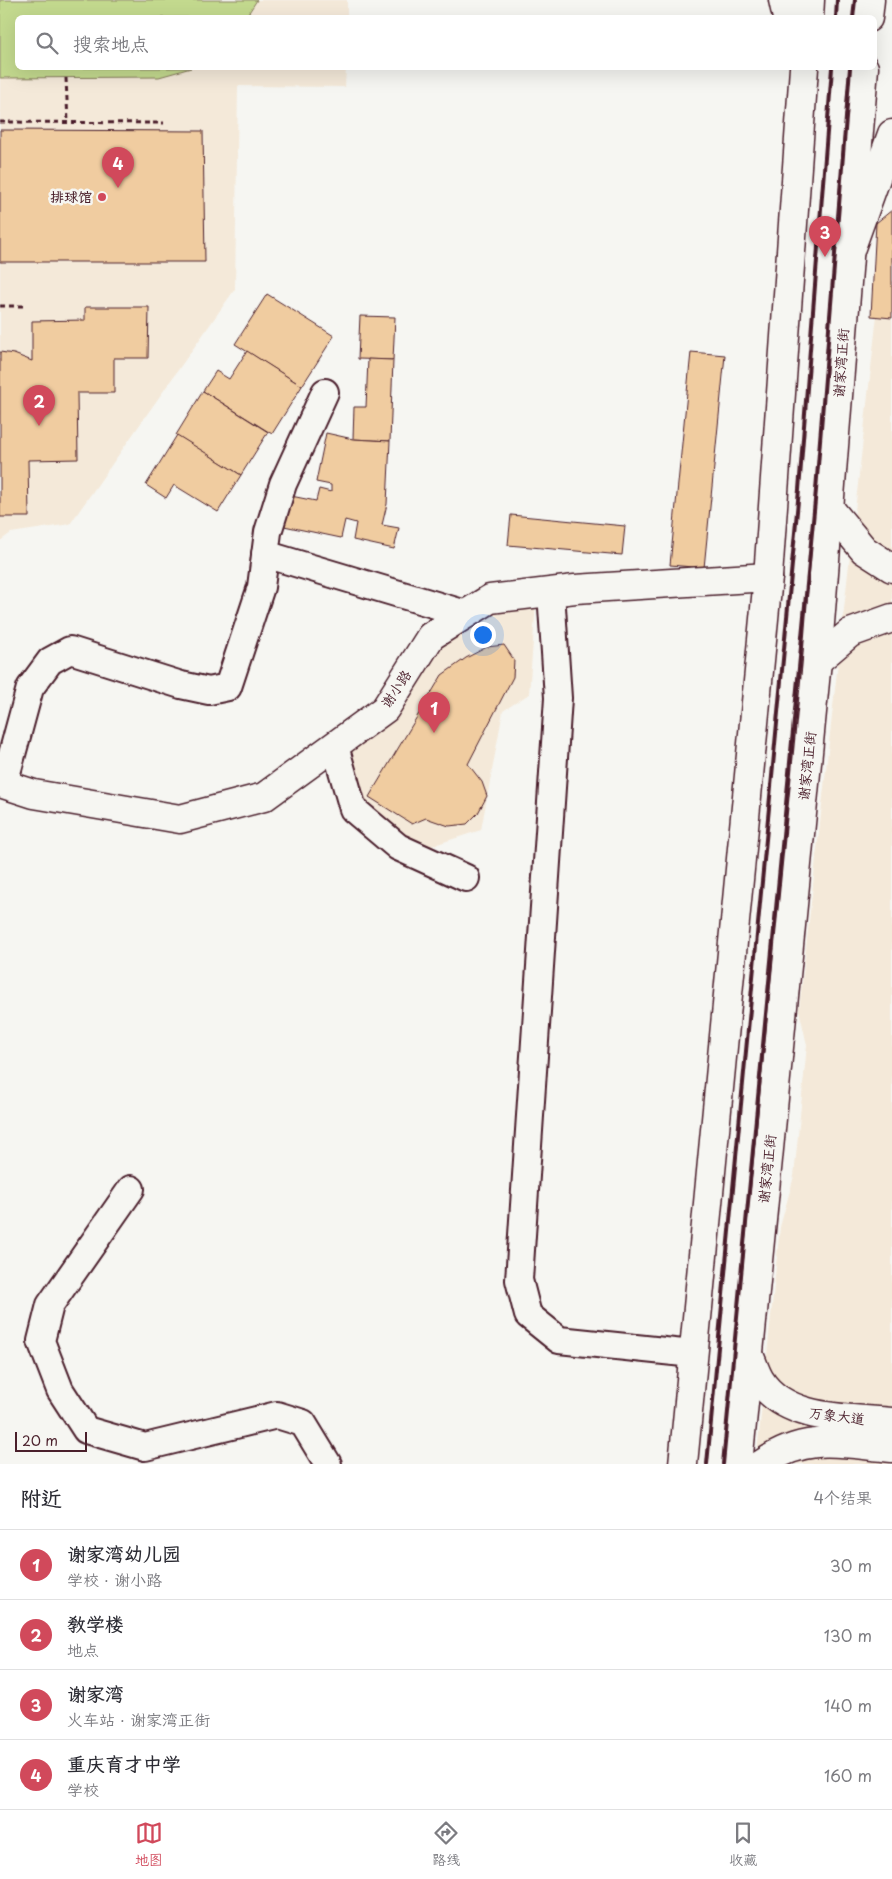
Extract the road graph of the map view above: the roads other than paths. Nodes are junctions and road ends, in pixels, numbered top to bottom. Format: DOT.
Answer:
graph roads {
  1 [pos="783,0"];
  2 [pos="788,0"];
  3 [pos="810,0"];
  4 [pos="870,0"];
  5 [pos="787,15"];
  6 [pos="788,15"];
  7 [pos="808,15"];
  8 [pos="868,15"];
  9 [pos="794,70"];
  10 [pos="804,70"];
  11 [pos="864,70"];
  12 [pos="799,123"];
  13 [pos="892,134"];
  14 [pos="849,253"];
  15 [pos="325,392"];
  16 [pos="830,509"];
  17 [pos="265,554"];
  18 [pos="892,568"];
  19 [pos="768,577"];
  20 [pos="551,592"];
  21 [pos="466,614"];
  22 [pos="892,618"];
  23 [pos="817,661"];
  24 [pos="335,746"];
  25 [pos="2,784"];
  26 [pos="466,878"];
  27 [pos="131,1189"];
  28 [pos="693,1354"];
  29 [pos="749,1355"];
  30 [pos="892,1422"];
  31 [pos="892,1448"];
  32 [pos="328,1464"];
  33 [pos="683,1464"];
  34 [pos="738,1464"];
  35 [pos="762,1464"];
  1 -- 5 [label="main road"];
  2 -- 6 [label="main road"];
  3 -- 7 [label="main road"];
  4 -- 8 [label="main road"];
  9 -- 12 [label="main road"];
  10 -- 12 [label="main road"];
  11 -- 14 [label="main road, 谢家湾正街"];
  12 -- 19 [label="main road"];
  13 -- 14 [label="main road"];
  14 -- 16 [label="main road, 谢家湾正街"];
  15 -- 17 [label="street"];
  16 -- 18 [label="main road"];
  16 -- 23 [label="main road, 谢家湾正街"];
  17 -- 21 [label="street"];
  17 -- 25 [label="street"];
  19 -- 20 [label="main road, 谢小路"];
  19 -- 28 [label="main road"];
  20 -- 21 [label="main road, 谢小路"];
  20 -- 28 [label="street"];
  21 -- 24 [label="main road, 谢小路"];
  22 -- 23 [label="main road"];
  23 -- 29 [label="main road, 谢家湾正街"];
  24 -- 25 [label="main road, 谢小路"];
  24 -- 26 [label="street"];
  27 -- 32 [label="street"];
  28 -- 33 [label="main road"];
  29 -- 30 [label="main road, 万象大道"];
  29 -- 34 [label="main road, 谢家湾正街"];
  31 -- 35 [label="main road, 万象大道"];
}
